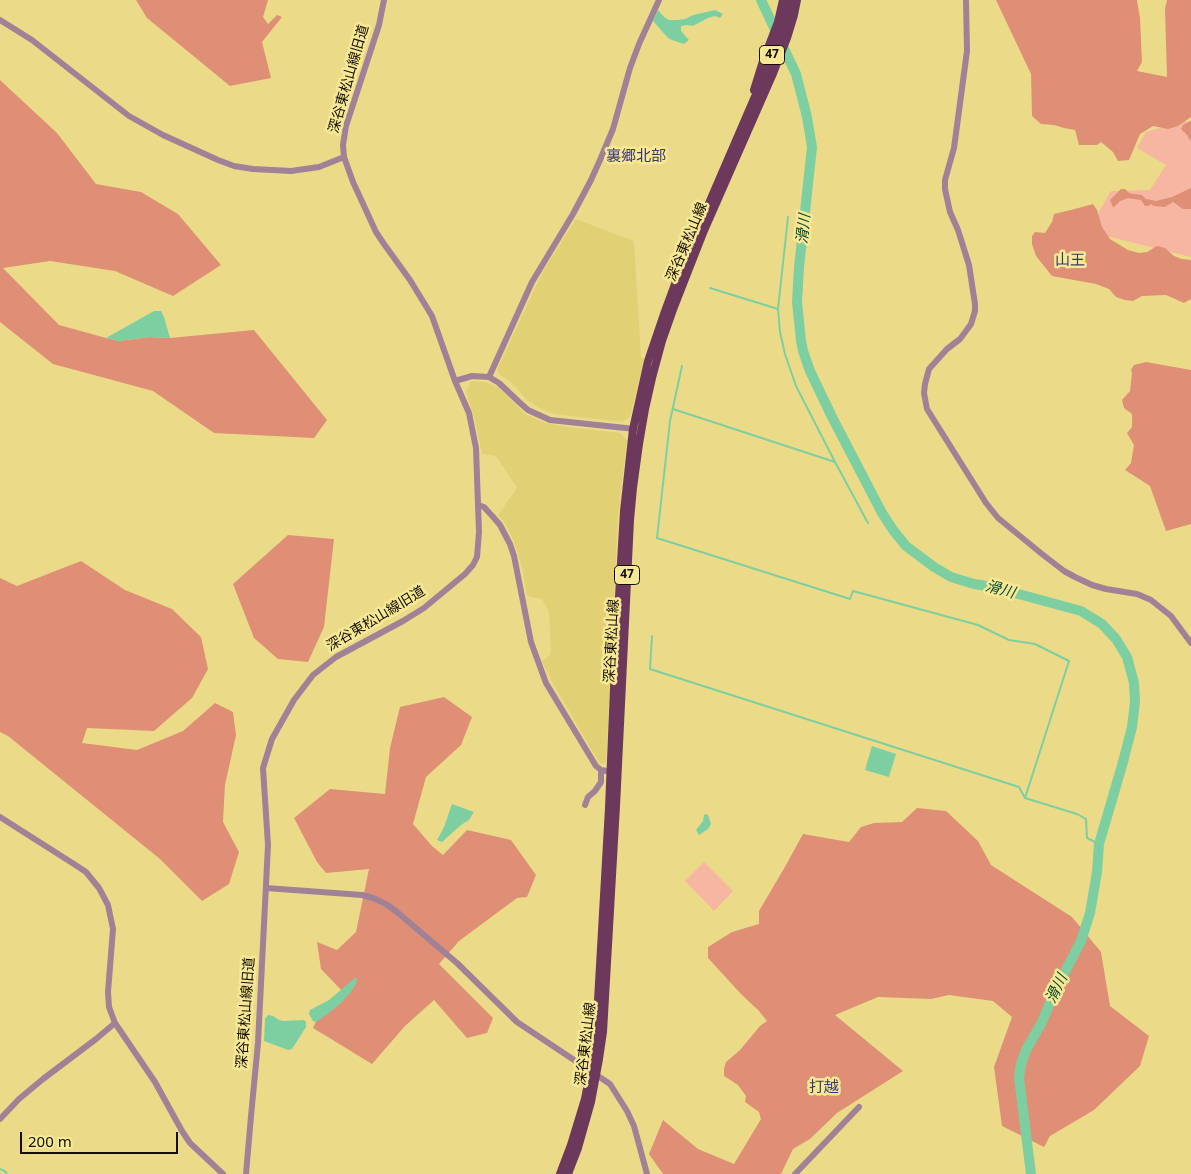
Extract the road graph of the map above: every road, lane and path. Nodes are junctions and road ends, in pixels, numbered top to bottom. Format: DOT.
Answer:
graph roads {
  1 [pos="384,0"];
  2 [pos="659,0"];
  3 [pos="790,0"];
  4 [pos="797,0"];
  5 [pos="802,0"];
  6 [pos="966,0"];
  7 [pos="783,3"];
  8 [pos="0,20"];
  9 [pos="763,97"];
  10 [pos="750,109"];
  11 [pos="344,157"];
  12 [pos="489,377"];
  13 [pos="455,381"];
  14 [pos="637,430"];
  15 [pos="478,504"];
  16 [pos="1191,643"];
  17 [pos="601,770"];
  18 [pos="614,772"];
  19 [pos="585,805"];
  20 [pos="0,817"];
  21 [pos="266,888"];
  22 [pos="115,1023"];
  23 [pos="594,1073"];
  24 [pos="859,1107"];
  25 [pos="0,1119"];
  26 [pos="223,1174"];
  27 [pos="246,1174"];
  28 [pos="560,1174"];
  29 [pos="568,1174"];
  30 [pos="647,1174"];
  31 [pos="795,1174"];
  1 -- 11 [label="street, 深谷東松山線旧道"];
  2 -- 12 [label="street"];
  3 -- 10 [label="main road, 深谷東松山線 / 47"];
  4 -- 9 [label="main road, 深谷東松山線 / 47"];
  5 -- 9 [label="main road, 深谷東松山線 / 47"];
  6 -- 16 [label="street"];
  7 -- 10 [label="main road, 深谷東松山線 / 47"];
  8 -- 11 [label="street"];
  9 -- 14 [label="main road, 深谷東松山線 / 47"];
  10 -- 14 [label="main road, 深谷東松山線 / 47"];
  11 -- 13 [label="street, 深谷東松山線旧道"];
  12 -- 13 [label="street"];
  12 -- 14 [label="street"];
  13 -- 15 [label="street, 深谷東松山線旧道"];
  14 -- 18 [label="main road, 深谷東松山線 / 47"];
  15 -- 17 [label="street"];
  15 -- 21 [label="street, 深谷東松山線旧道"];
  17 -- 18 [label="street"];
  17 -- 19 [label="street"];
  18 -- 23 [label="main road, 深谷東松山線 / 47"];
  20 -- 22 [label="street"];
  21 -- 23 [label="street"];
  21 -- 27 [label="street, 深谷東松山線旧道"];
  22 -- 25 [label="street"];
  22 -- 26 [label="street"];
  23 -- 28 [label="main road, 深谷東松山線 / 47"];
  23 -- 29 [label="main road, 深谷東松山線 / 47"];
  23 -- 30 [label="street"];
  24 -- 31 [label="street"];
}
